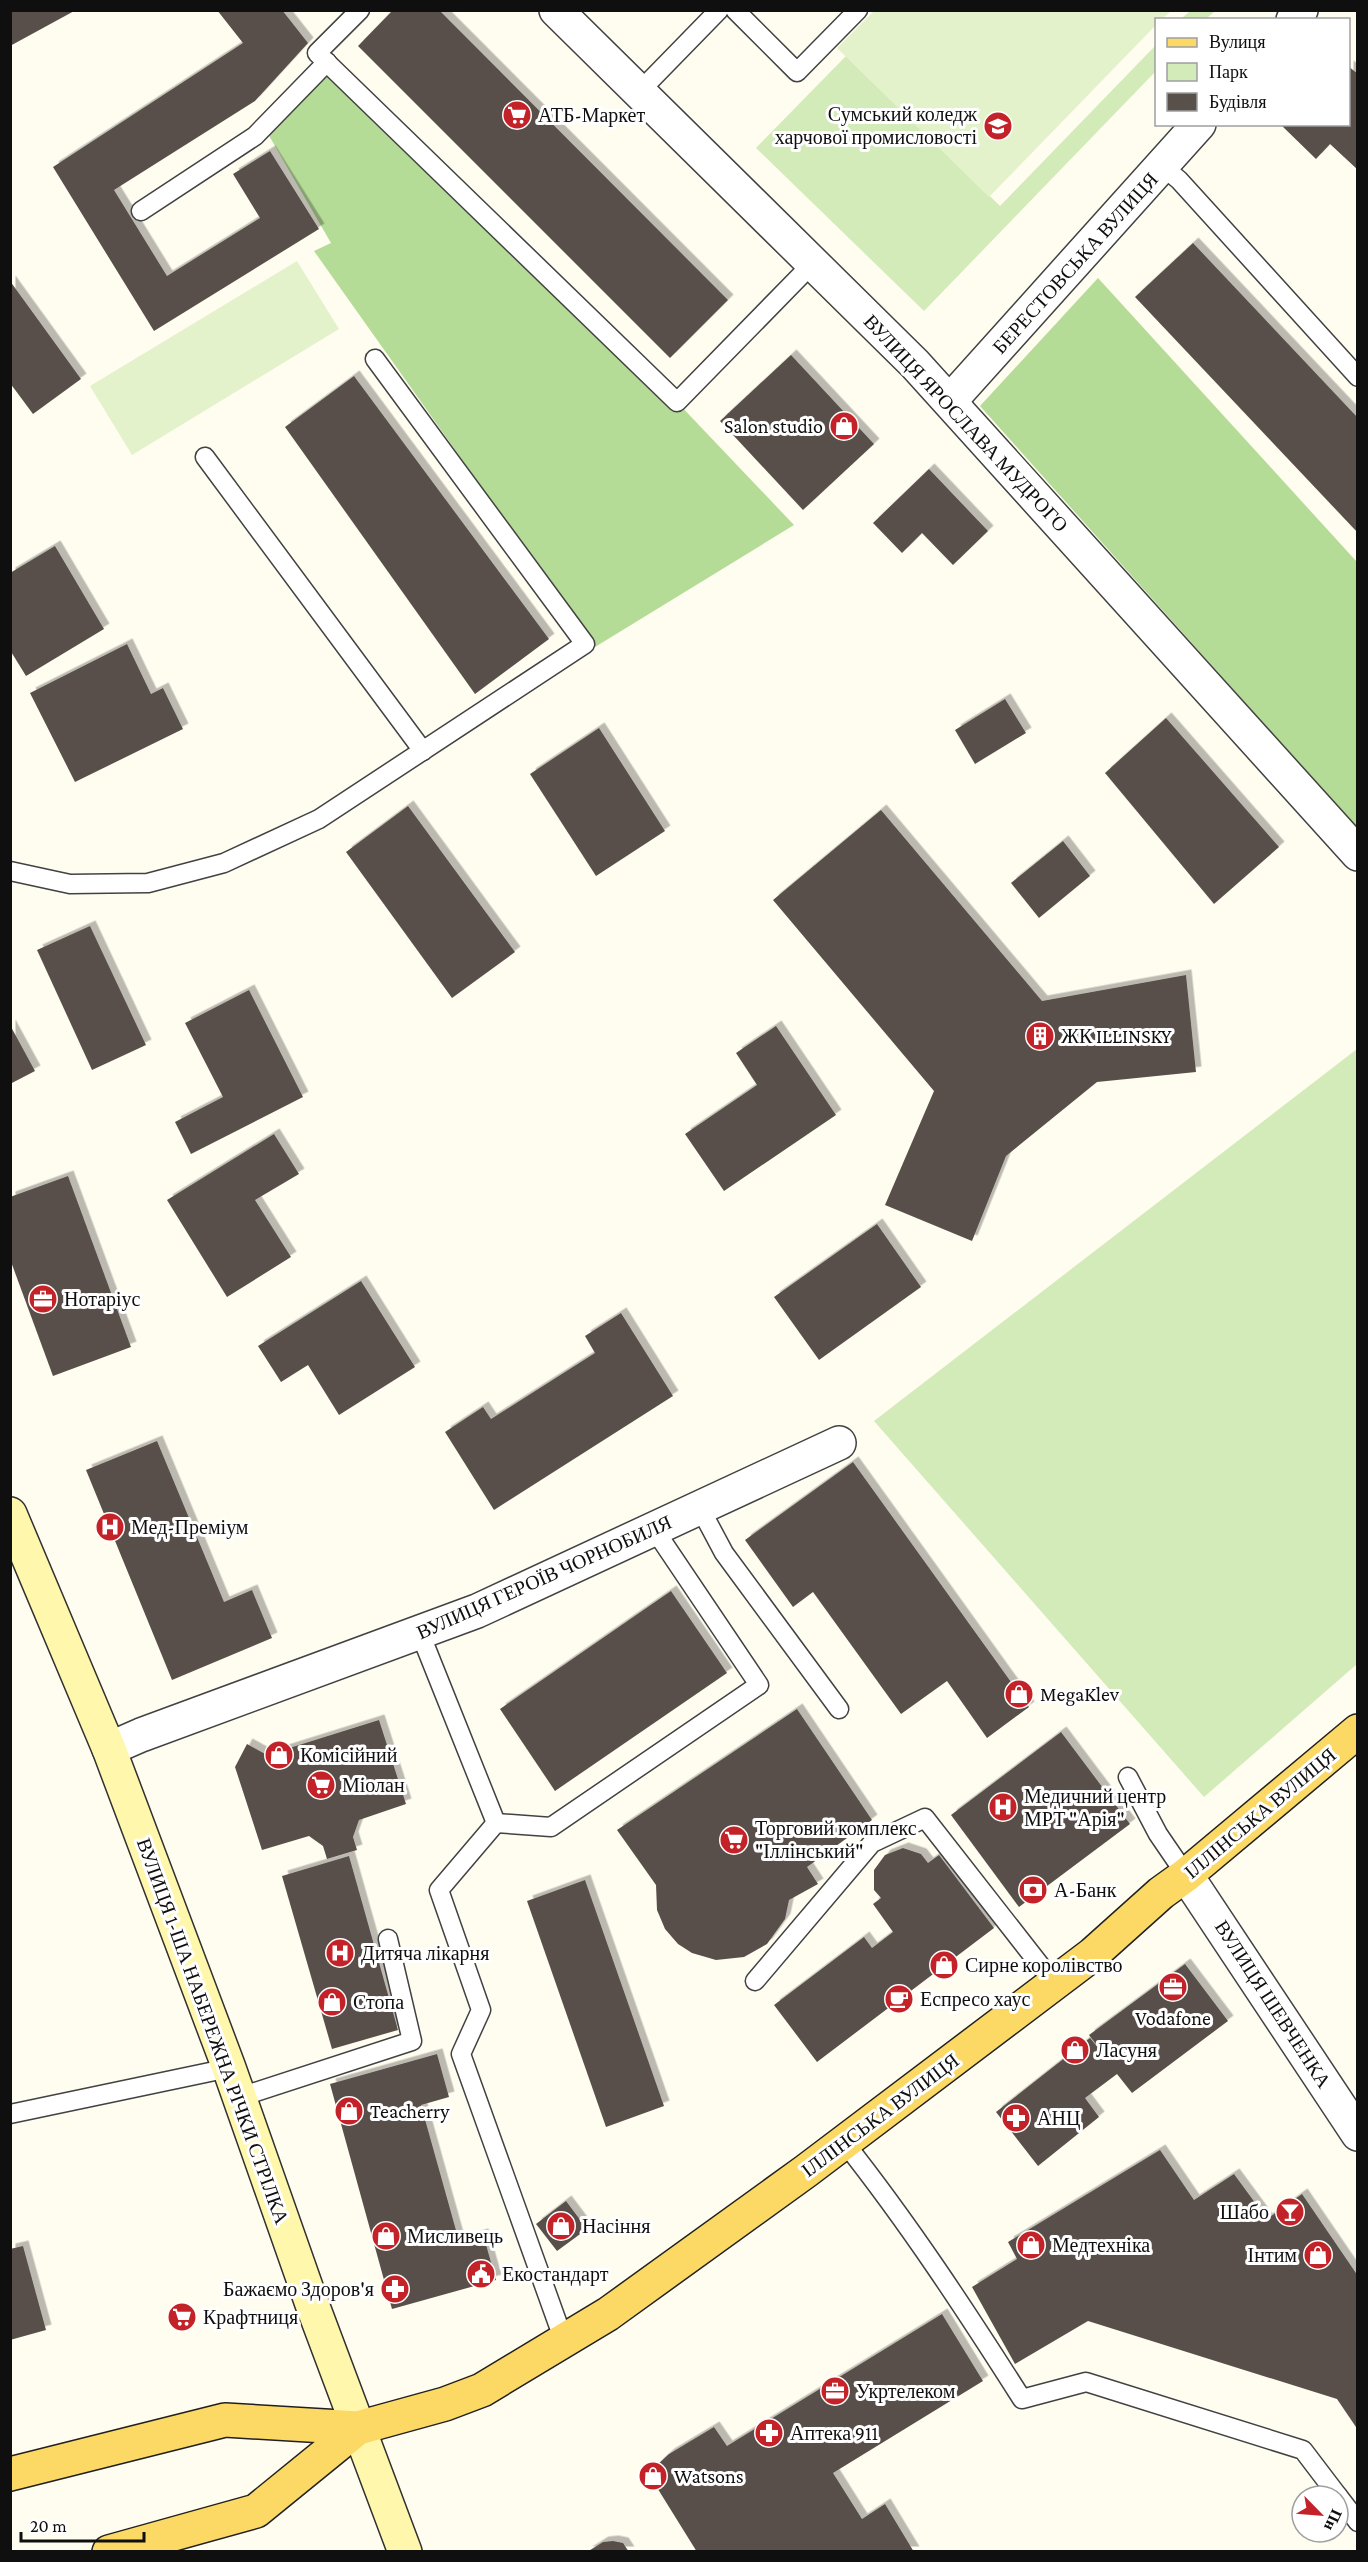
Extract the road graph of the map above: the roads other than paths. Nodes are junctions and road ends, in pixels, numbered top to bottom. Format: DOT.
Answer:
graph roads {
  1 [pos="360,10"];
  2 [pos="556,10"];
  3 [pos="718,10"];
  4 [pos="735,10"];
  5 [pos="858,10"];
  6 [pos="327,63"];
  7 [pos="639,92"];
  8 [pos="1197,126"];
  9 [pos="1162,166"];
  10 [pos="141,211"];
  11 [pos="812,264"];
  12 [pos="375,359"];
  13 [pos="1358,377"];
  14 [pos="950,401"];
  15 [pos="205,457"];
  16 [pos="423,751"];
  17 [pos="1358,854"];
  18 [pos="10,871"];
  19 [pos="839,1443"];
  20 [pos="699,1508"];
  21 [pos="10,1514"];
  22 [pos="654,1529"];
  23 [pos="420,1633"];
  24 [pos="840,1710"];
  25 [pos="1358,1731"];
  26 [pos="109,1749"];
  27 [pos="1128,1777"];
  28 [pos="496,1823"];
  29 [pos="1186,1875"];
  30 [pos="388,1939"];
  31 [pos="755,1981"];
  32 [pos="1054,1983"];
  33 [pos="235,2082"];
  34 [pos="10,2114"];
  35 [pos="1358,2134"];
  36 [pos="844,2142"];
  37 [pos="564,2341"];
  38 [pos="358,2428"];
  39 [pos="10,2474"];
  40 [pos="1329,2484"];
  41 [pos="109,2552"];
  42 [pos="405,2552"];
  1 -- 6 [label="lane"];
  2 -- 7 [label="street, ВУЛИЦЯ ЯРОСЛАВА МУДРОГО"];
  3 -- 7 [label="lane"];
  4 -- 5 [label="lane"];
  6 -- 10 [label="lane"];
  6 -- 11 [label="lane"];
  7 -- 11 [label="street, ВУЛИЦЯ ЯРОСЛАВА МУДРОГО"];
  8 -- 9 [label="street, БЕРЕСТОВСЬКА ВУЛИЦЯ"];
  9 -- 13 [label="lane"];
  9 -- 14 [label="street, БЕРЕСТОВСЬКА ВУЛИЦЯ"];
  11 -- 14 [label="street, ВУЛИЦЯ ЯРОСЛАВА МУДРОГО"];
  12 -- 16 [label="lane"];
  14 -- 17 [label="street, ВУЛИЦЯ ЯРОСЛАВА МУДРОГО"];
  15 -- 16 [label="lane"];
  16 -- 18 [label="lane"];
  19 -- 20 [label="street, ВУЛИЦЯ ГЕРОЇВ ЧОРНОБИЛЯ"];
  20 -- 22 [label="street, ВУЛИЦЯ ГЕРОЇВ ЧОРНОБИЛЯ"];
  20 -- 24 [label="lane"];
  21 -- 26 [label="street, ВУЛИЦЯ 1-ША НАБЕРЕЖНА РІЧКИ СТРІЛКА"];
  22 -- 23 [label="street, ВУЛИЦЯ ГЕРОЇВ ЧОРНОБИЛЯ"];
  22 -- 28 [label="lane"];
  23 -- 26 [label="street, ВУЛИЦЯ ГЕРОЇВ ЧОРНОБИЛЯ"];
  23 -- 28 [label="lane"];
  25 -- 29 [label="main road, ІЛЛІНСЬКА ВУЛИЦЯ"];
  26 -- 33 [label="street, ВУЛИЦЯ 1-ША НАБЕРЕЖНА РІЧКИ СТРІЛКА"];
  27 -- 29 [label="lane"];
  28 -- 37 [label="lane"];
  29 -- 32 [label="main road, ІЛЛІНСЬКА ВУЛИЦЯ"];
  29 -- 35 [label="street, ВУЛИЦЯ ШЕВЧЕНКА"];
  30 -- 33 [label="lane"];
  31 -- 32 [label="lane"];
  32 -- 36 [label="main road, ІЛЛІНСЬКА ВУЛИЦЯ"];
  33 -- 34 [label="lane"];
  33 -- 38 [label="street, ВУЛИЦЯ 1-ША НАБЕРЕЖНА РІЧКИ СТРІЛКА"];
  36 -- 37 [label="main road, ІЛЛІНСЬКА ВУЛИЦЯ"];
  36 -- 40 [label="lane"];
  37 -- 38 [label="main road, ІЛЛІНСЬКА ВУЛИЦЯ"];
  38 -- 39 [label="main road"];
  38 -- 41 [label="main road"];
  38 -- 42 [label="street, ВУЛИЦЯ 1-ША НАБЕРЕЖНА РІЧКИ СТРІЛКА"];
}
